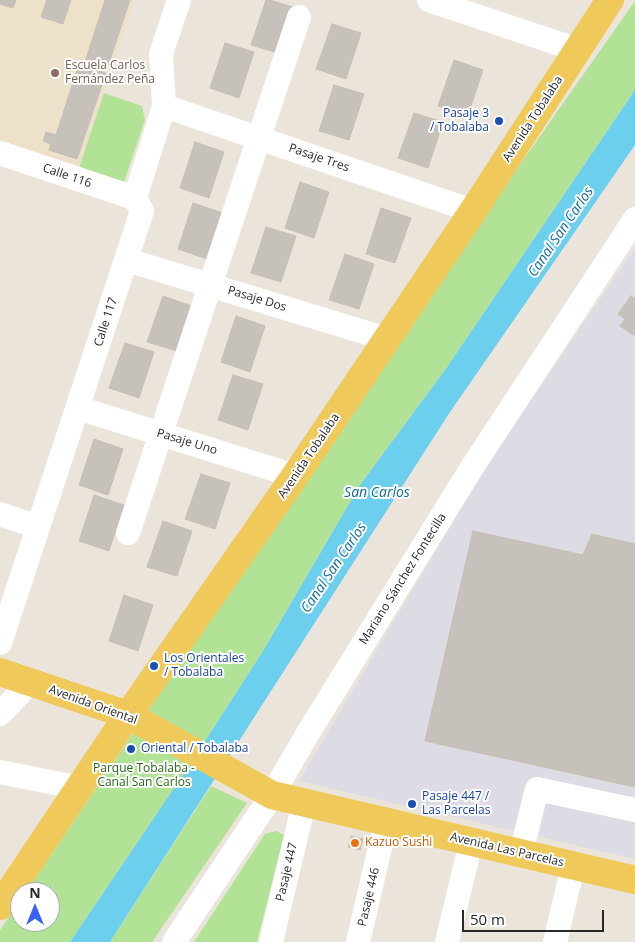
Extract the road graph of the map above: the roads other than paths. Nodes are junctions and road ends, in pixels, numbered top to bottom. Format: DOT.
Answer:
graph roads {
  1 [pos="179,0"];
  2 [pos="428,0"];
  3 [pos="610,0"];
  4 [pos="480,8"];
  5 [pos="300,17"];
  6 [pos="578,50"];
  7 [pos="164,106"];
  8 [pos="260,138"];
  9 [pos="0,153"];
  10 [pos="135,198"];
  11 [pos="473,211"];
  12 [pos="635,219"];
  13 [pos="127,260"];
  14 [pos="211,284"];
  15 [pos="387,338"];
  16 [pos="78,408"];
  17 [pos="161,434"];
  18 [pos="296,476"];
  19 [pos="0,514"];
  20 [pos="38,527"];
  21 [pos="128,533"];
  22 [pos="0,643"];
  23 [pos="0,672"];
  24 [pos="31,682"];
  25 [pos="0,714"];
  26 [pos="128,715"];
  27 [pos="0,772"];
  28 [pos="237,776"];
  29 [pos="80,788"];
  30 [pos="272,795"];
  31 [pos="304,803"];
  32 [pos="635,810"];
  33 [pos="386,822"];
  34 [pos="471,842"];
  35 [pos="521,854"];
  36 [pos="573,866"];
  37 [pos="635,880"];
  38 [pos="0,906"];
  39 [pos="174,942"];
  40 [pos="271,942"];
  41 [pos="358,942"];
  42 [pos="447,942"];
  43 [pos="554,942"];
  1 -- 7 [label="street, Calle 117"];
  2 -- 4 [label="street"];
  3 -- 6 [label="main road, Avenida Tobalaba"];
  4 -- 6 [label="street"];
  5 -- 8 [label="street"];
  6 -- 11 [label="main road, Avenida Tobalaba"];
  7 -- 8 [label="street, Pasaje Tres"];
  7 -- 10 [label="street, Calle 117"];
  8 -- 11 [label="street, Pasaje Tres"];
  8 -- 14 [label="street"];
  9 -- 10 [label="street, Calle 116"];
  10 -- 13 [label="street, Calle 117"];
  11 -- 15 [label="main road, Avenida Tobalaba"];
  12 -- 30 [label="street, Mariano Sánchez Fontecilla"];
  13 -- 14 [label="street, Pasaje Dos"];
  13 -- 16 [label="street, Calle 117"];
  14 -- 15 [label="street, Pasaje Dos"];
  14 -- 17 [label="street"];
  15 -- 18 [label="main road, Avenida Tobalaba"];
  16 -- 17 [label="street, Pasaje Uno"];
  16 -- 20 [label="street, Calle 117"];
  17 -- 18 [label="street, Pasaje Uno"];
  17 -- 21 [label="street"];
  18 -- 26 [label="main road, Avenida Tobalaba"];
  19 -- 20 [label="street"];
  20 -- 22 [label="street, Calle 117"];
  23 -- 24 [label="main road, Avenida Oriental"];
  24 -- 25 [label="street"];
  24 -- 26 [label="main road, Avenida Oriental"];
  26 -- 28 [label="main road, Avenida Oriental"];
  26 -- 29 [label="main road, Avenida Tobalaba"];
  27 -- 29 [label="street"];
  28 -- 30 [label="main road, Avenida Las Parcelas"];
  29 -- 38 [label="main road, Avenida Tobalaba"];
  30 -- 31 [label="main road, Avenida Las Parcelas"];
  30 -- 39 [label="street, Mariano Sánchez Fontecilla"];
  31 -- 33 [label="main road, Avenida Las Parcelas"];
  31 -- 40 [label="street, Pasaje 447"];
  32 -- 35 [label="street"];
  33 -- 34 [label="main road, Avenida Las Parcelas"];
  33 -- 41 [label="street, Pasaje 446"];
  34 -- 35 [label="main road, Avenida Las Parcelas"];
  34 -- 42 [label="street"];
  35 -- 36 [label="main road, Avenida Las Parcelas"];
  36 -- 37 [label="main road, Avenida Las Parcelas"];
  36 -- 43 [label="street"];
}
